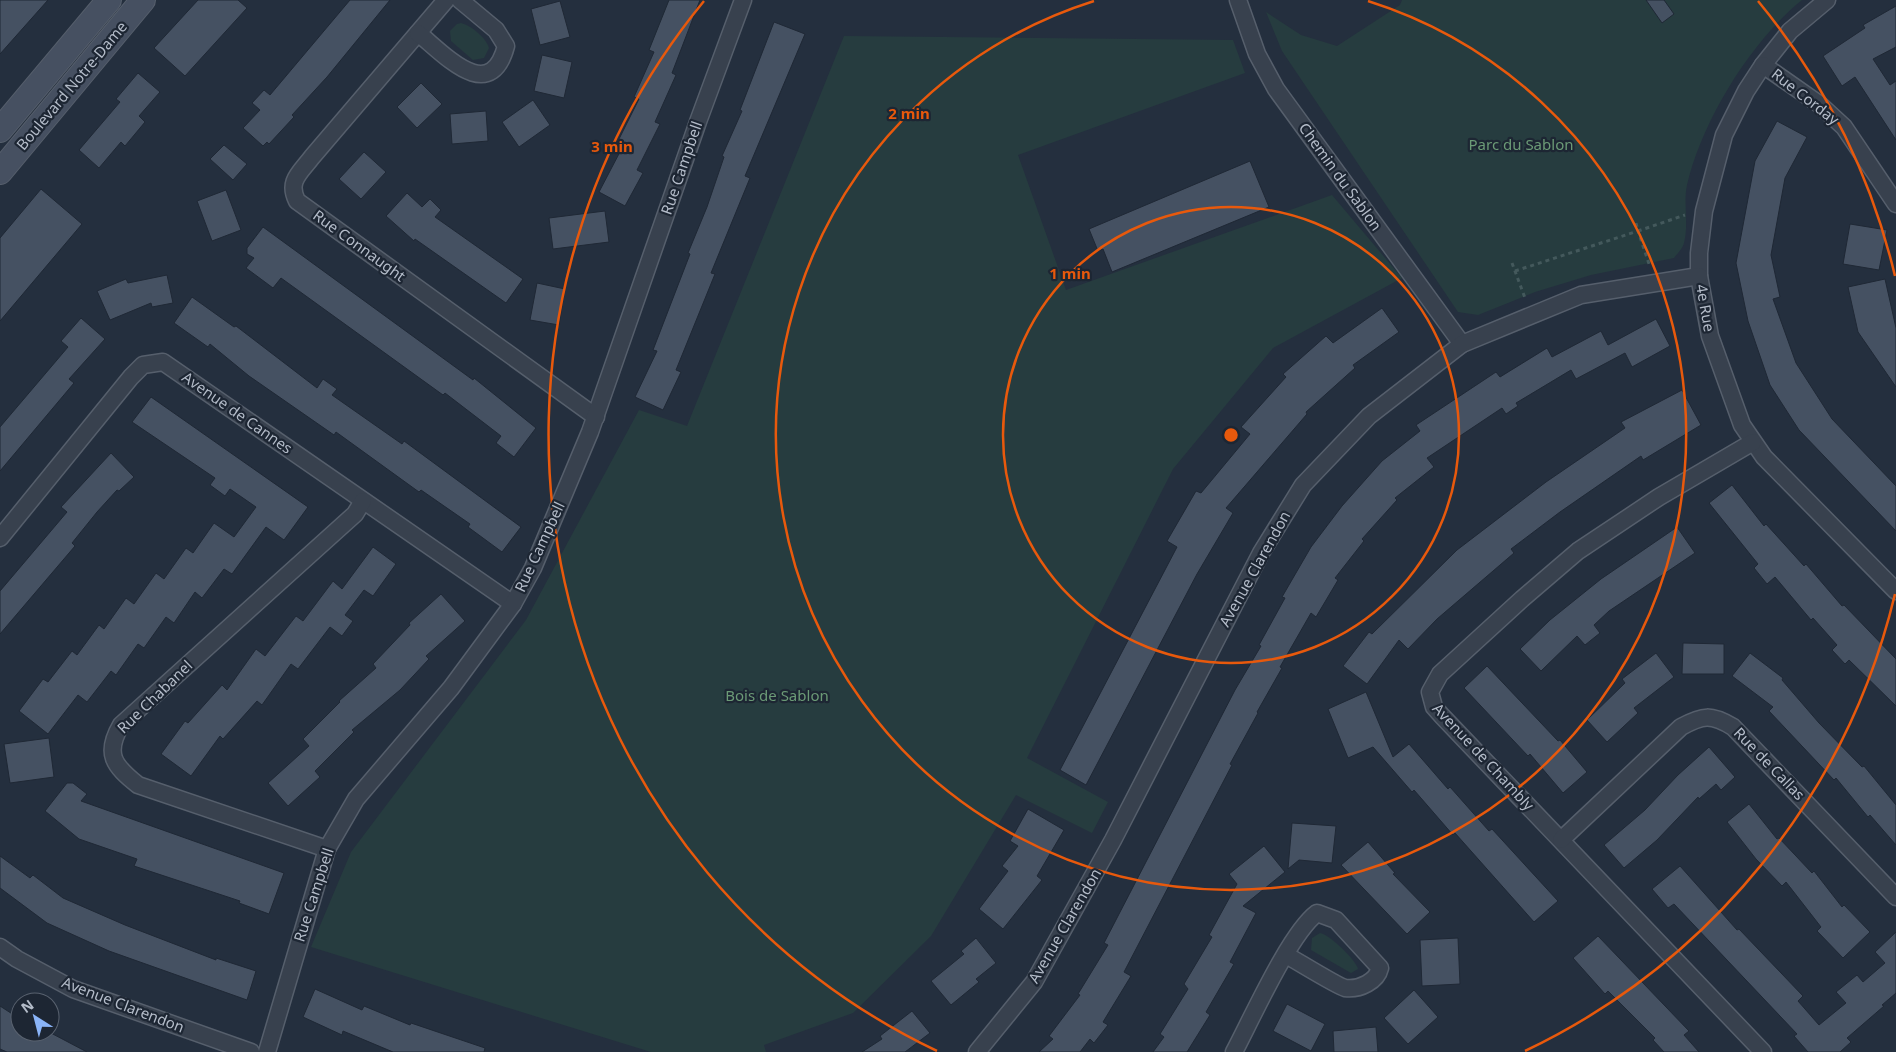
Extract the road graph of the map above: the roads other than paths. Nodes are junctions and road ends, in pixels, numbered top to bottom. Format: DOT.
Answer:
graph roads {
  1 [pos="109,0"];
  2 [pos="143,0"];
  3 [pos="446,0"];
  4 [pos="460,0"];
  5 [pos="743,0"];
  6 [pos="1238,0"];
  7 [pos="1827,0"];
  8 [pos="418,33"];
  9 [pos="1764,65"];
  10 [pos="0,130"];
  11 [pos="0,172"];
  12 [pos="1896,204"];
  13 [pos="1700,276"];
  14 [pos="1462,344"];
  15 [pos="596,417"];
  16 [pos="1753,442"];
  17 [pos="363,501"];
  18 [pos="0,538"];
  19 [pos="1896,591"];
  20 [pos="513,604"];
  21 [pos="1561,840"];
  22 [pos="327,849"];
  23 [pos="1896,897"];
  24 [pos="0,947"];
  25 [pos="1286,955"];
  26 [pos="251,1052"];
  27 [pos="266,1052"];
  28 [pos="977,1052"];
  29 [pos="1234,1052"];
  30 [pos="1763,1052"];
  1 -- 10 [label="street, Boulevard Notre-Dame"];
  2 -- 11 [label="street, Boulevard Notre-Dame"];
  3 -- 8 [label="street, Rue Connaught"];
  4 -- 8 [label="street"];
  5 -- 15 [label="street, Rue Campbell"];
  6 -- 14 [label="street, Chemin du Sablon"];
  7 -- 9 [label="street, 4e Rue"];
  8 -- 15 [label="street, Rue Connaught"];
  9 -- 12 [label="street, Rue Corday"];
  9 -- 13 [label="street, 4e Rue"];
  13 -- 14 [label="street, Avenue Clarendon"];
  13 -- 16 [label="street, 4e Rue"];
  14 -- 28 [label="street, Avenue Clarendon"];
  15 -- 20 [label="street, Rue Campbell"];
  16 -- 19 [label="street, 4e Rue"];
  16 -- 21 [label="street, Avenue de Chambly"];
  17 -- 18 [label="street, Avenue de Cannes"];
  17 -- 20 [label="street, Avenue de Cannes"];
  17 -- 22 [label="street, Rue Chabanel"];
  20 -- 22 [label="street, Rue Campbell"];
  21 -- 23 [label="street, Rue de Callas"];
  21 -- 30 [label="street, Avenue de Chambly"];
  22 -- 27 [label="street, Rue Campbell"];
  24 -- 26 [label="street, Avenue Clarendon"];
  25 -- 25 [label="street"];
  25 -- 29 [label="street"];
}
